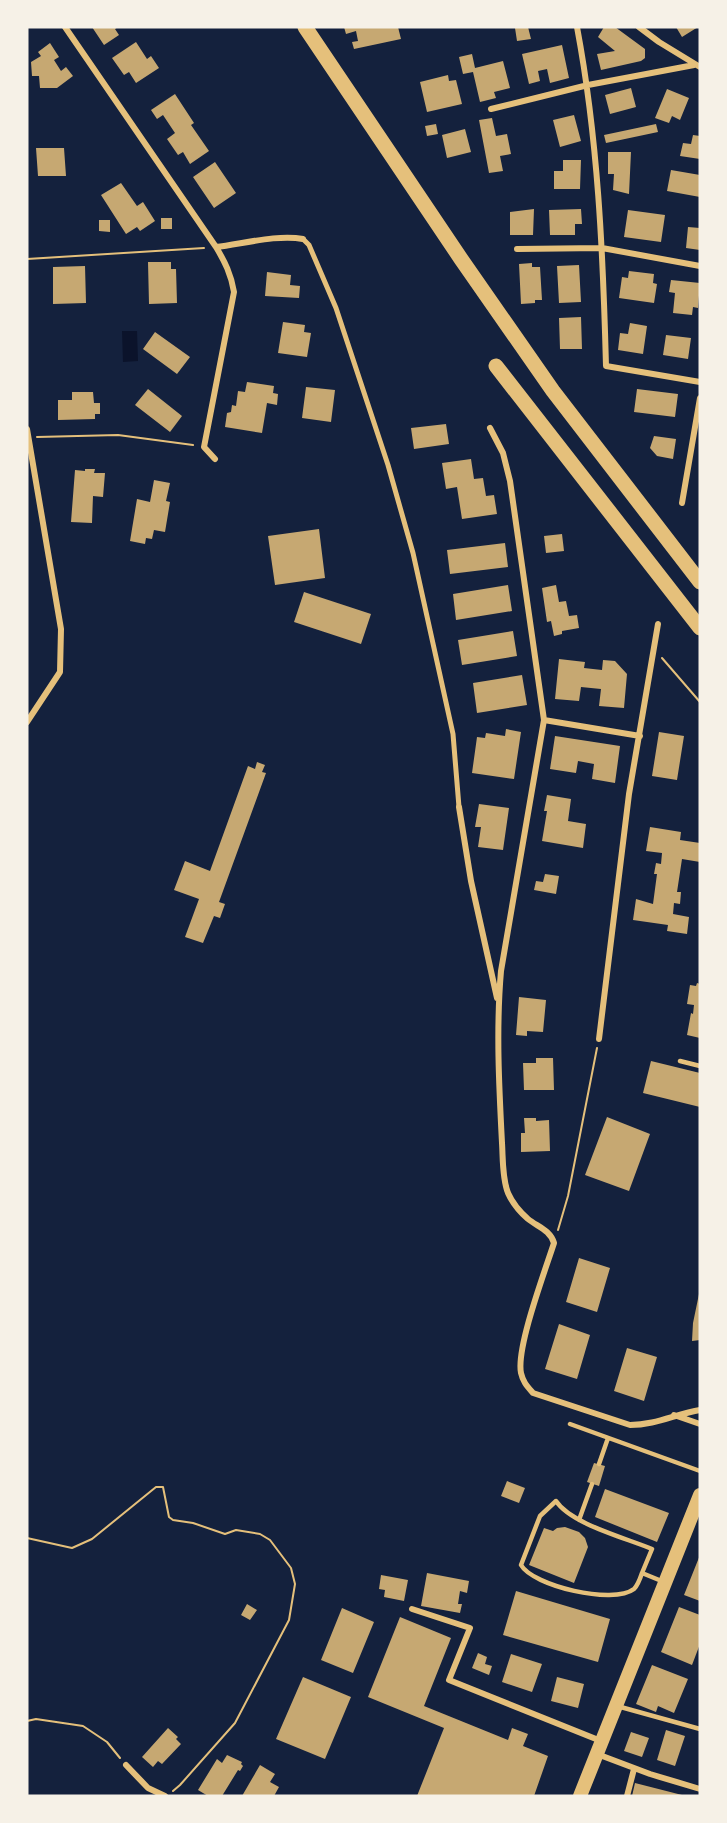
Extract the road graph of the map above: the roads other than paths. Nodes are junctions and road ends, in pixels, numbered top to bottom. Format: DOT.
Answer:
graph roads {
  1 [pos="65,27"];
  2 [pos="304,27"];
  3 [pos="577,27"];
  4 [pos="639,27"];
  5 [pos="697,66"];
  6 [pos="588,85"];
  7 [pos="491,109"];
  8 [pos="303,239"];
  9 [pos="216,247"];
  10 [pos="602,248"];
  11 [pos="517,249"];
  12 [pos="700,266"];
  13 [pos="496,366"];
  14 [pos="700,382"];
  15 [pos="700,398"];
  16 [pos="490,428"];
  17 [pos="28,433"];
  18 [pos="215,459"];
  19 [pos="682,503"];
  20 [pos="700,582"];
  21 [pos="658,624"];
  22 [pos="700,628"];
  23 [pos="544,720"];
  24 [pos="27,722"];
  25 [pos="640,736"];
  26 [pos="459,807"];
  27 [pos="498,1005"];
  28 [pos="599,1039"];
  29 [pos="680,1061"];
  30 [pos="700,1066"];
  31 [pos="700,1410"];
  32 [pos="674,1415"];
  33 [pos="570,1424"];
  34 [pos="700,1424"];
  35 [pos="608,1438"];
  36 [pos="599,1464"];
  37 [pos="700,1471"];
  38 [pos="592,1484"];
  39 [pos="700,1495"];
  40 [pos="579,1520"];
  41 [pos="642,1573"];
  42 [pos="665,1582"];
  43 [pos="412,1609"];
  44 [pos="617,1706"];
  45 [pos="700,1729"];
  46 [pos="599,1748"];
  47 [pos="126,1765"];
  48 [pos="634,1769"];
  49 [pos="700,1789"];
  50 [pos="165,1796"];
  51 [pos="580,1796"];
  52 [pos="627,1796"];
  1 -- 9 [label="street"];
  2 -- 20 [label="highway"];
  3 -- 6 [label="street"];
  4 -- 5 [label="street"];
  5 -- 6 [label="street"];
  6 -- 7 [label="street"];
  6 -- 10 [label="street"];
  8 -- 9 [label="street"];
  8 -- 26 [label="street"];
  9 -- 18 [label="street"];
  10 -- 11 [label="street"];
  10 -- 12 [label="street"];
  10 -- 14 [label="street"];
  13 -- 22 [label="highway"];
  15 -- 19 [label="street"];
  16 -- 23 [label="street"];
  17 -- 24 [label="street"];
  21 -- 25 [label="street"];
  23 -- 25 [label="street"];
  23 -- 27 [label="street"];
  25 -- 28 [label="street"];
  26 -- 27 [label="street"];
  27 -- 32 [label="street"];
  29 -- 30 [label="lane"];
  31 -- 32 [label="street"];
  32 -- 34 [label="street"];
  33 -- 35 [label="lane"];
  35 -- 36 [label="lane"];
  35 -- 37 [label="lane"];
  38 -- 40 [label="lane"];
  39 -- 42 [label="main road"];
  40 -- 41 [label="lane"];
  40 -- 41 [label="lane"];
  41 -- 42 [label="lane"];
  42 -- 44 [label="main road"];
  43 -- 46 [label="street"];
  44 -- 45 [label="lane"];
  44 -- 46 [label="main road"];
  46 -- 48 [label="street"];
  46 -- 51 [label="main road"];
  47 -- 50 [label="street"];
  48 -- 49 [label="street"];
  48 -- 52 [label="street"];
}
